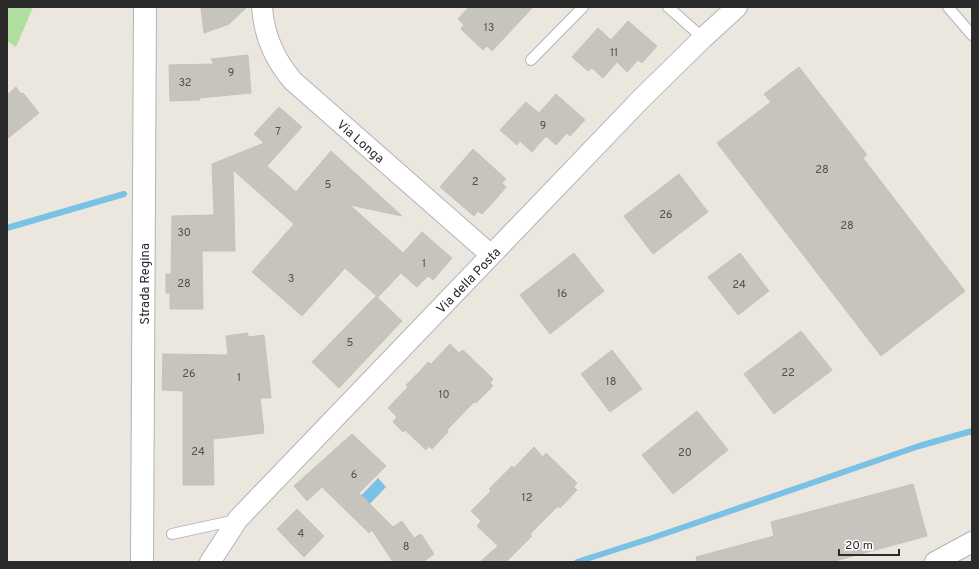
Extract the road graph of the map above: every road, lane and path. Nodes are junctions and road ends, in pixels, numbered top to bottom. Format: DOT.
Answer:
graph roads {
  1 [pos="145,7"];
  2 [pos="262,7"];
  3 [pos="583,7"];
  4 [pos="668,7"];
  5 [pos="737,7"];
  6 [pos="948,7"];
  7 [pos="972,35"];
  8 [pos="703,38"];
  9 [pos="531,60"];
  10 [pos="491,255"];
  11 [pos="238,519"];
  12 [pos="172,534"];
  13 [pos="972,542"];
  14 [pos="142,562"];
  15 [pos="210,562"];
  16 [pos="935,562"];
  1 -- 14 [label="main road, Strada Regina"];
  2 -- 10 [label="street, Via Longa"];
  3 -- 9 [label="lane"];
  4 -- 8 [label="lane"];
  5 -- 8 [label="street, Via della Posta"];
  6 -- 7 [label="lane"];
  8 -- 10 [label="street, Via della Posta"];
  10 -- 11 [label="street, Via della Posta"];
  11 -- 12 [label="lane"];
  11 -- 15 [label="street, Via della Posta"];
  13 -- 16 [label="street"];
}
